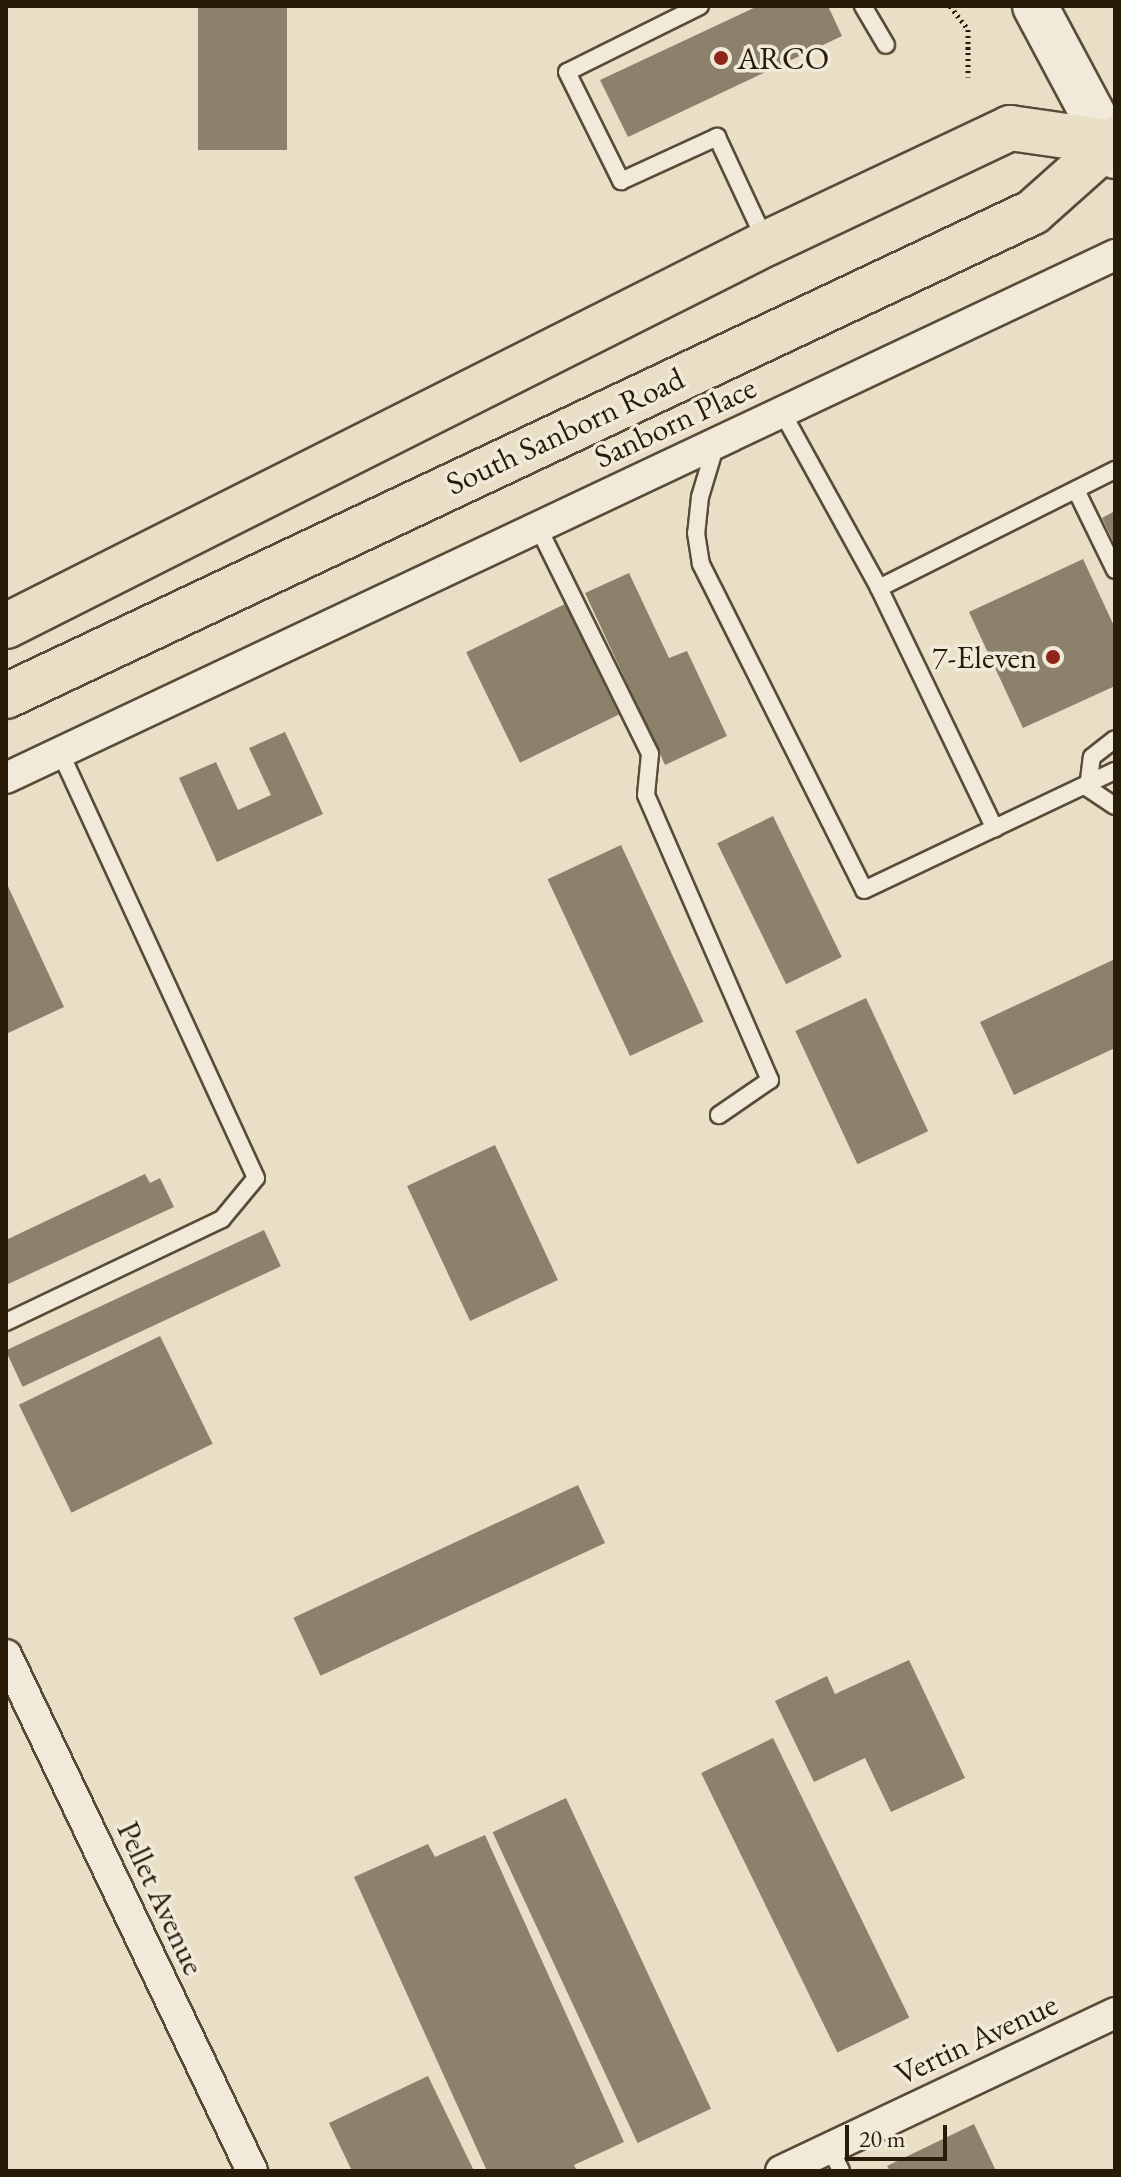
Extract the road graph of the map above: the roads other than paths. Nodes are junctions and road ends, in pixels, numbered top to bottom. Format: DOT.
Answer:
graph roads {
  1 [pos="700,6"];
  2 [pos="863,6"];
  3 [pos="1035,6"];
  4 [pos="886,45"];
  5 [pos="1113,146"];
  6 [pos="767,243"];
  7 [pos="1115,255"];
  8 [pos="782,412"];
  9 [pos="716,443"];
  10 [pos="1115,470"];
  11 [pos="1076,490"];
  12 [pos="538,527"];
  13 [pos="1115,570"];
  14 [pos="879,588"];
  15 [pos="6,626"];
  16 [pos="6,696"];
  17 [pos="1115,739"];
  18 [pos="60,752"];
  19 [pos="1115,771"];
  20 [pos="6,778"];
  21 [pos="1088,788"];
  22 [pos="1115,792"];
  23 [pos="1115,806"];
  24 [pos="995,829"];
  25 [pos="719,1115"];
  26 [pos="6,1322"];
  27 [pos="6,1655"];
  28 [pos="1115,2013"];
  29 [pos="835,2159"];
  30 [pos="252,2171"];
  31 [pos="781,2171"];
  1 -- 6 [label="lane"];
  2 -- 4 [label="lane"];
  3 -- 5 [label="street"];
  5 -- 6 [label="highway"];
  5 -- 16 [label="highway, South Sanborn Road"];
  6 -- 15 [label="highway"];
  7 -- 8 [label="street, Sanborn Place"];
  8 -- 9 [label="street, Sanborn Place"];
  8 -- 14 [label="lane"];
  9 -- 12 [label="street, Sanborn Place"];
  9 -- 24 [label="lane"];
  10 -- 11 [label="lane"];
  11 -- 13 [label="lane"];
  11 -- 14 [label="lane"];
  12 -- 18 [label="street, Sanborn Place"];
  12 -- 25 [label="lane"];
  14 -- 24 [label="lane"];
  17 -- 21 [label="lane"];
  18 -- 20 [label="street, Sanborn Place"];
  18 -- 26 [label="lane"];
  19 -- 21 [label="lane"];
  21 -- 22 [label="lane"];
  21 -- 23 [label="lane"];
  21 -- 24 [label="lane"];
  27 -- 30 [label="street, Pellet Avenue"];
  28 -- 29 [label="street, Vertin Avenue"];
  29 -- 31 [label="street, Vertin Avenue"];
}
